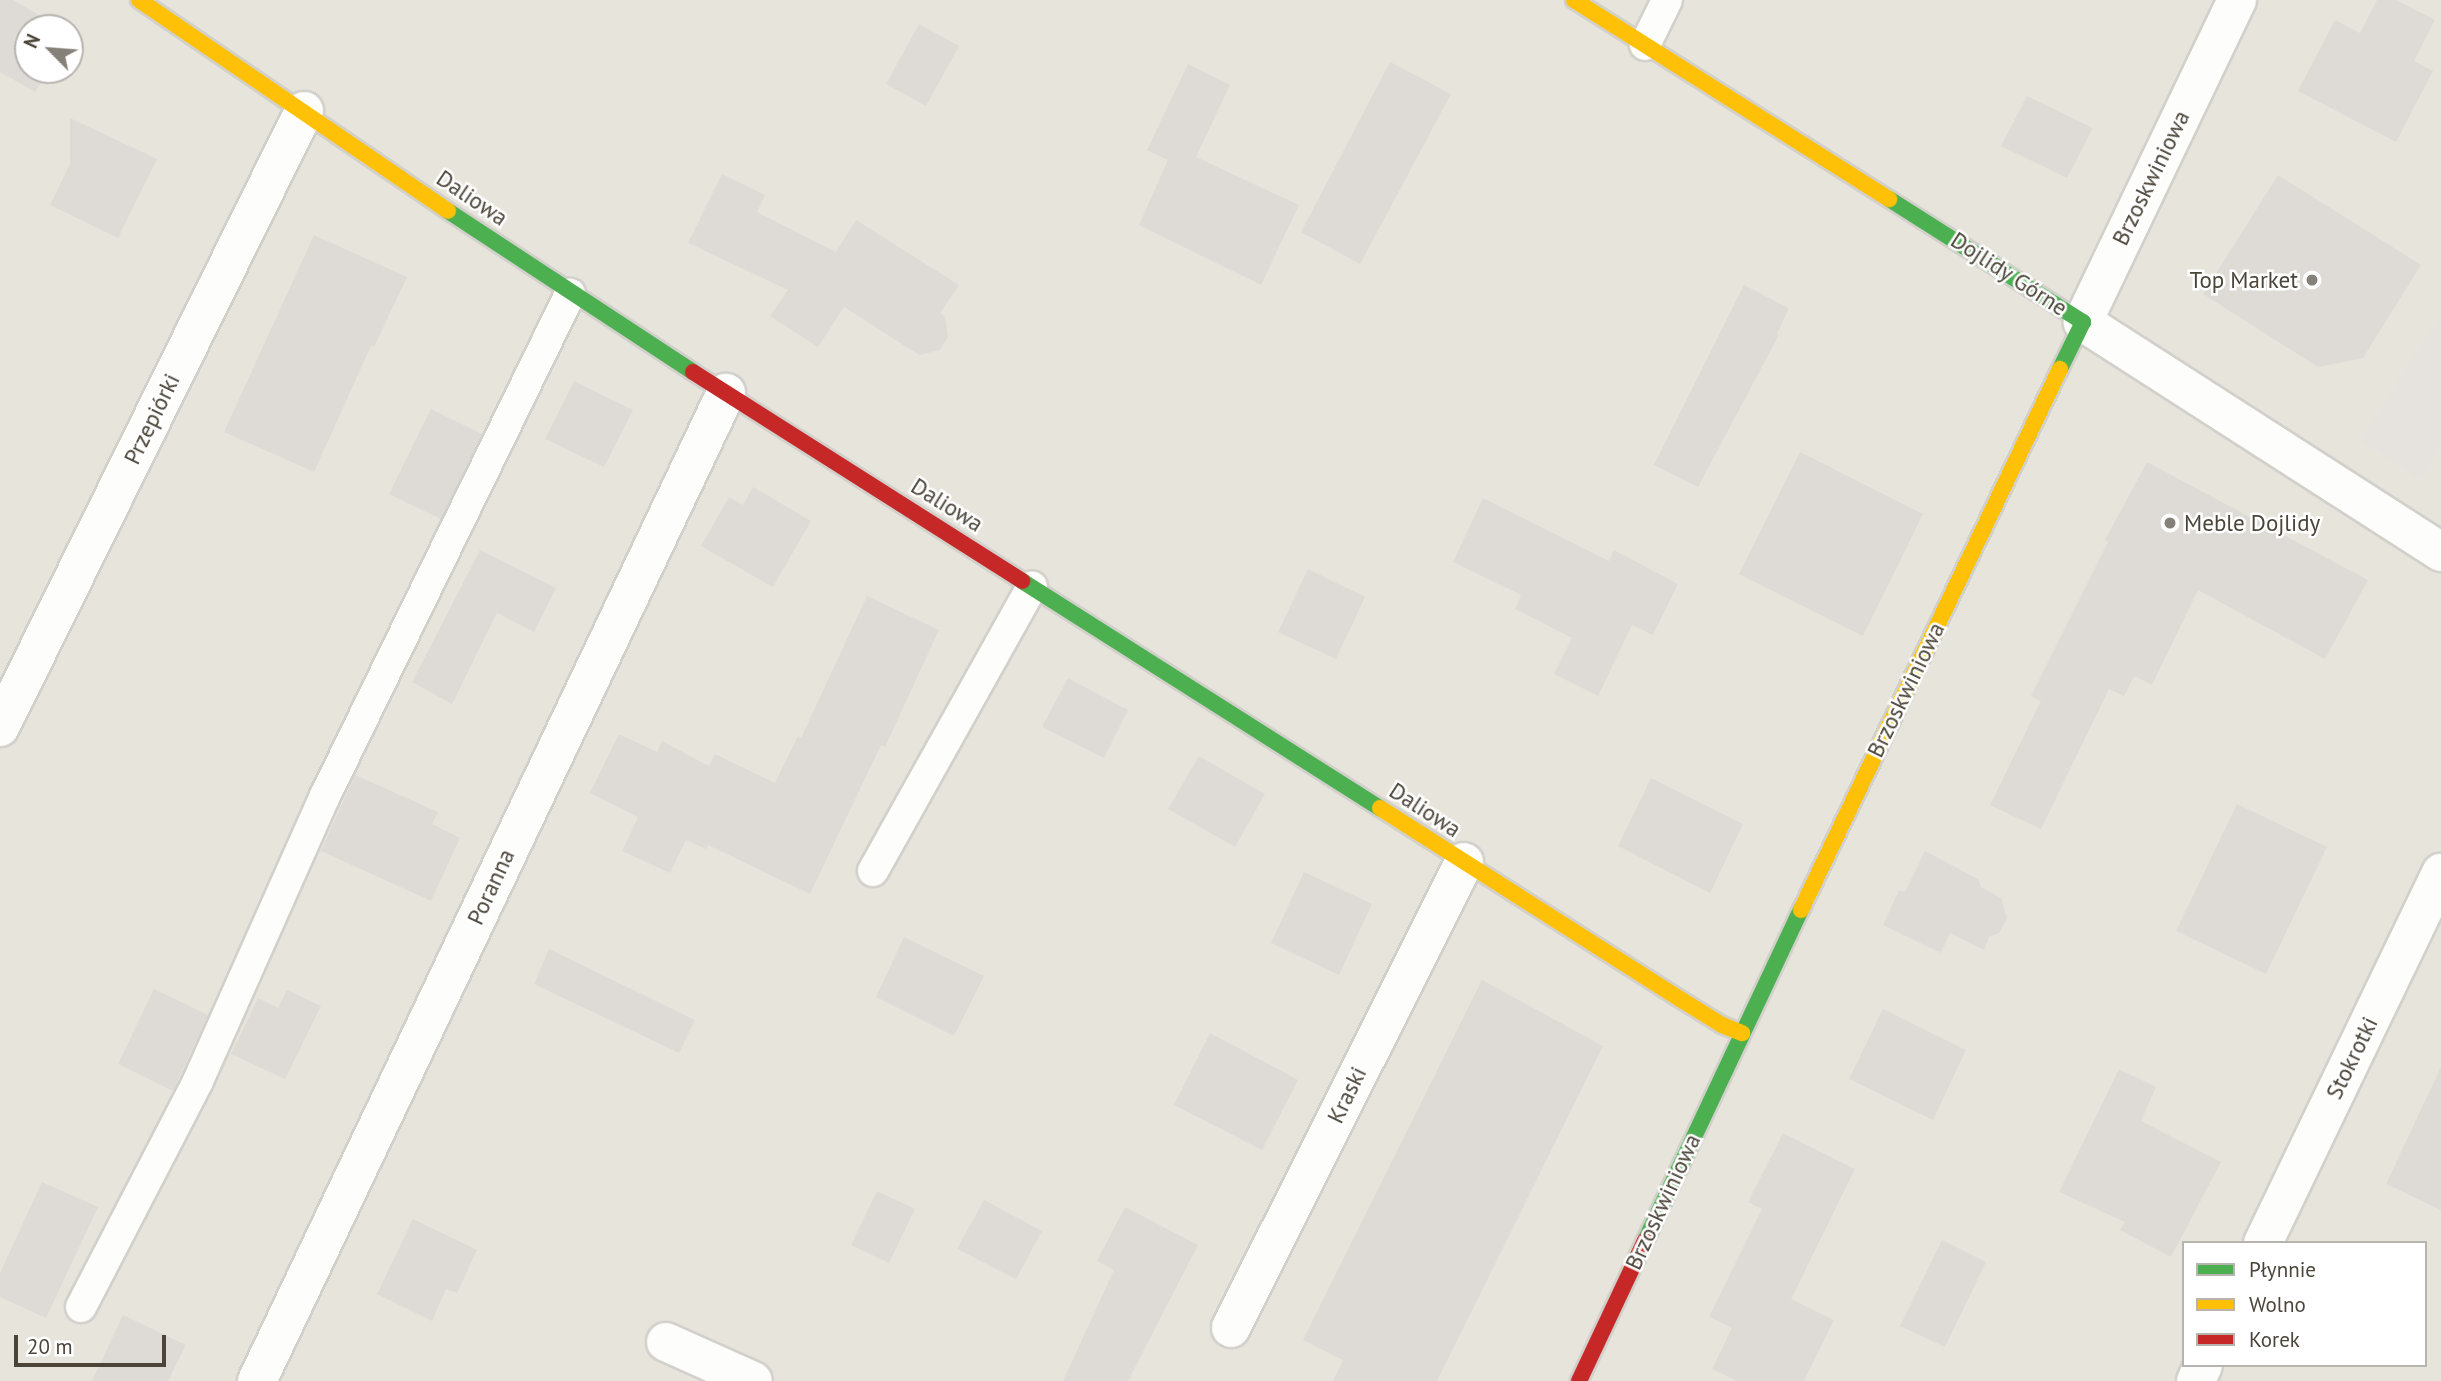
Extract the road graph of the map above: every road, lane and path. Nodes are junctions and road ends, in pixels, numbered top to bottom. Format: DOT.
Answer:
graph roads {
  1 [pos="139,0"];
  2 [pos="1574,0"];
  3 [pos="1667,0"];
  4 [pos="2237,0"];
  5 [pos="1645,45"];
  6 [pos="304,111"];
  7 [pos="570,293"];
  8 [pos="2083,322"];
  9 [pos="726,393"];
  10 [pos="2441,552"];
  11 [pos="1032,586"];
  12 [pos="0,727"];
  13 [pos="1464,862"];
  14 [pos="873,871"];
  15 [pos="2441,873"];
  16 [pos="1742,1032"];
  17 [pos="2264,1241"];
  18 [pos="80,1307"];
  19 [pos="1231,1328"];
  20 [pos="666,1342"];
  21 [pos="257,1381"];
  22 [pos="753,1381"];
  23 [pos="1579,1381"];
  1 -- 6 [label="street, Daliowa"];
  2 -- 5 [label="street, Dojlidy Górne"];
  3 -- 5 [label="lane"];
  4 -- 8 [label="street, Brzoskwiniowa"];
  5 -- 8 [label="street, Dojlidy Górne"];
  6 -- 7 [label="street, Daliowa"];
  6 -- 12 [label="street, Przepiórki"];
  7 -- 9 [label="street, Daliowa"];
  7 -- 18 [label="lane"];
  8 -- 10 [label="street, Dojlidy Górne"];
  8 -- 16 [label="street, Brzoskwiniowa"];
  9 -- 11 [label="street, Daliowa"];
  9 -- 21 [label="street, Poranna"];
  11 -- 13 [label="street, Daliowa"];
  11 -- 14 [label="lane"];
  13 -- 16 [label="street, Daliowa"];
  13 -- 19 [label="street, Kraski"];
  15 -- 17 [label="street, Stokrotki"];
  16 -- 23 [label="street, Brzoskwiniowa"];
  20 -- 22 [label="street"];
}
